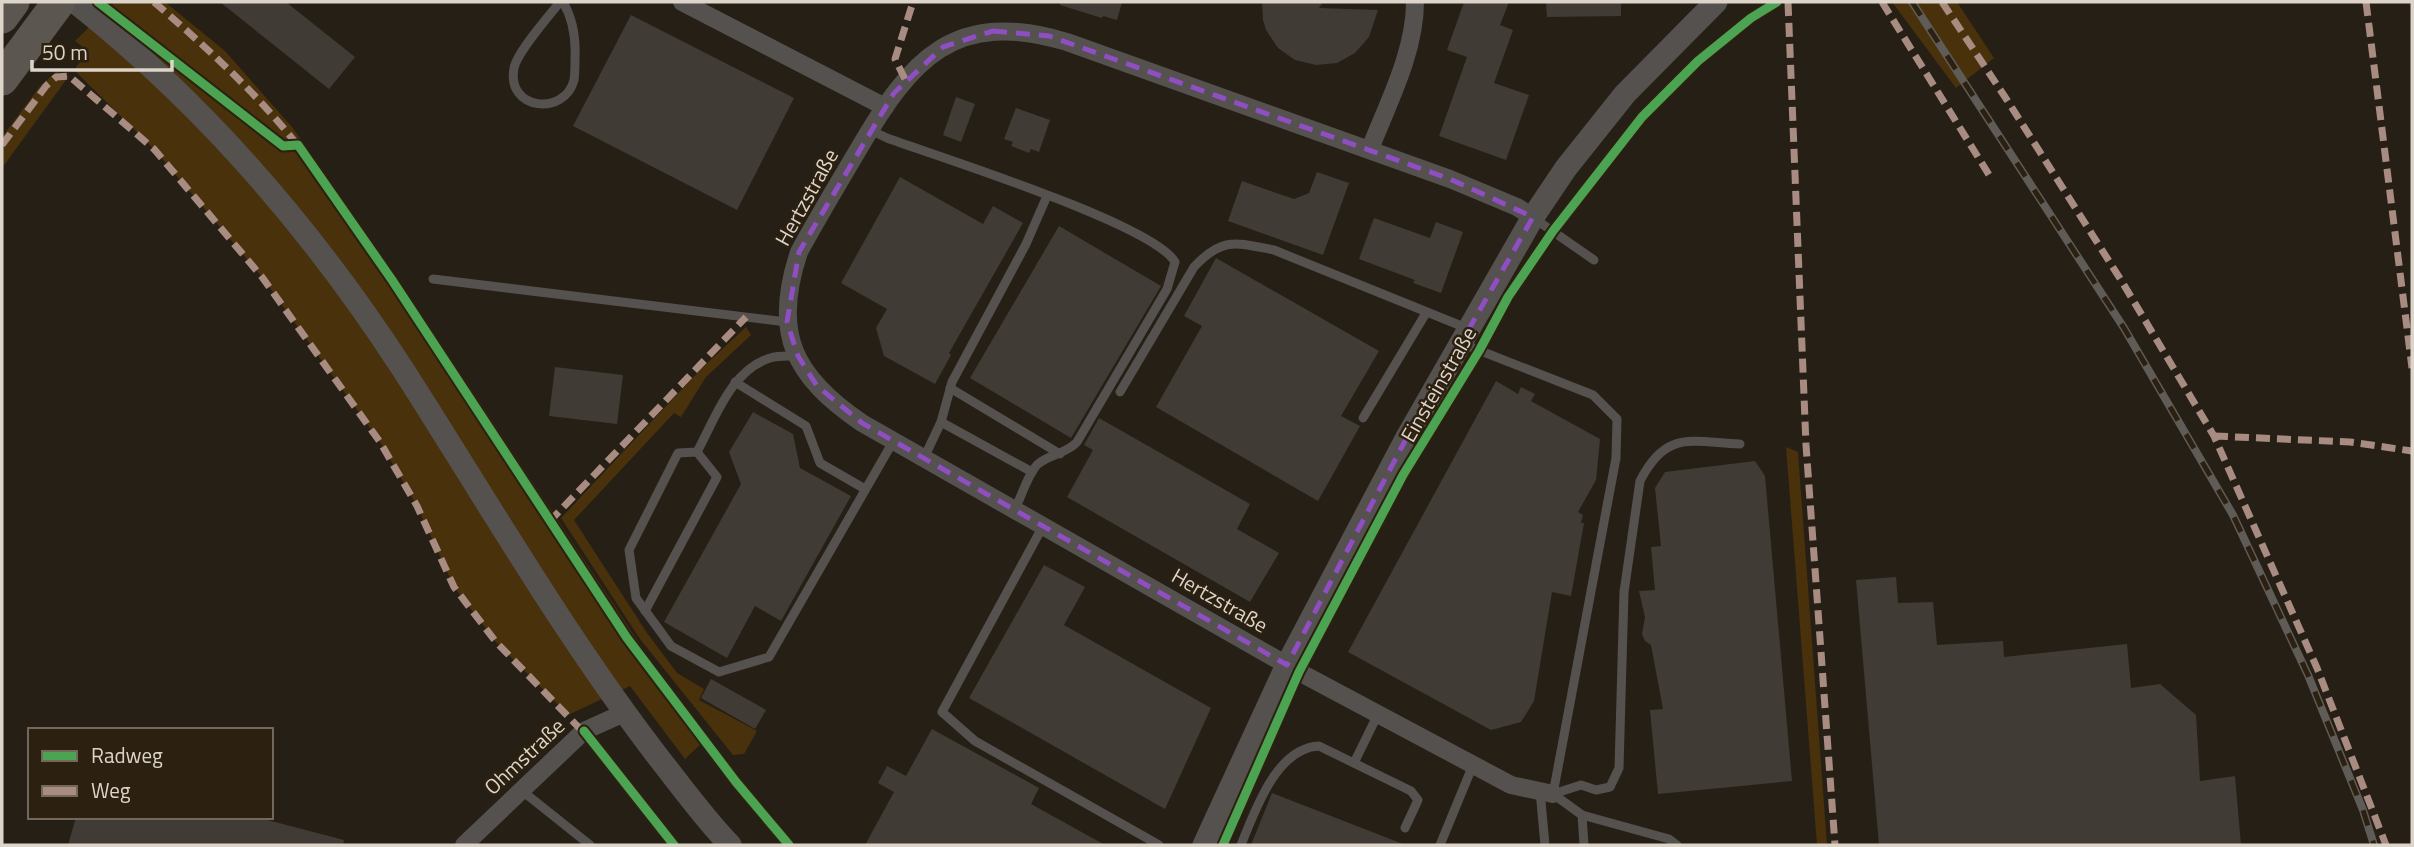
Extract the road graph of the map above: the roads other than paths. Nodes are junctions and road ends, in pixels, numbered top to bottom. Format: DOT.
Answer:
graph roads {
  1 [pos="13,2"];
  2 [pos="561,2"];
  3 [pos="682,2"];
  4 [pos="1415,2"];
  5 [pos="1716,2"];
  6 [pos="62,5"];
  7 [pos="2,17"];
  8 [pos="2,79"];
  9 [pos="885,107"];
  10 [pos="870,130"];
  11 [pos="1370,149"];
  12 [pos="1047,196"];
  13 [pos="1533,217"];
  14 [pos="1594,260"];
  15 [pos="433,279"];
  16 [pos="1426,313"];
  17 [pos="787,323"];
  18 [pos="1466,337"];
  19 [pos="798,356"];
  20 [pos="735,383"];
  21 [pos="950,388"];
  22 [pos="1120,392"];
  23 [pos="1363,418"];
  24 [pos="941,422"];
  25 [pos="894,440"];
  26 [pos="1740,444"];
  27 [pos="697,452"];
  28 [pos="1060,454"];
  29 [pos="925,458"];
  30 [pos="1032,472"];
  31 [pos="865,489"];
  32 [pos="1015,509"];
  33 [pos="1043,526"];
  34 [pos="645,611"];
  35 [pos="1287,665"];
  36 [pos="624,713"];
  37 [pos="1378,714"];
  38 [pos="1354,763"];
  39 [pos="1473,765"];
  40 [pos="521,790"];
  41 [pos="1546,792"];
  42 [pos="1582,814"];
  43 [pos="1405,828"];
  44 [pos="464,845"];
  45 [pos="590,845"];
  46 [pos="730,845"];
  47 [pos="1159,845"];
  48 [pos="1204,845"];
  49 [pos="1241,845"];
  50 [pos="1440,845"];
  51 [pos="1545,845"];
  52 [pos="1584,845"];
  53 [pos="1677,845"];
  1 -- 7 [label="highway"];
  2 -- 2 [label="lane"];
  3 -- 9 [label="street"];
  4 -- 11 [label="street"];
  5 -- 13 [label="street, Einsteinstraße"];
  6 -- 8 [label="highway"];
  6 -- 36 [label="street"];
  9 -- 10 [label="street, Hertzstraße"];
  9 -- 11 [label="street, Hertzstraße"];
  10 -- 12 [label="lane"];
  10 -- 17 [label="street, Hertzstraße"];
  11 -- 13 [label="street, Hertzstraße"];
  12 -- 21 [label="lane"];
  12 -- 28 [label="lane"];
  13 -- 14 [label="lane"];
  13 -- 18 [label="street, Einsteinstraße"];
  15 -- 17 [label="lane"];
  16 -- 18 [label="lane"];
  16 -- 22 [label="lane"];
  16 -- 23 [label="lane"];
  17 -- 19 [label="street, Hertzstraße"];
  18 -- 35 [label="street, Einsteinstraße"];
  18 -- 41 [label="lane"];
  19 -- 20 [label="lane"];
  19 -- 25 [label="street, Hertzstraße"];
  20 -- 27 [label="lane"];
  20 -- 31 [label="lane"];
  21 -- 24 [label="lane"];
  21 -- 28 [label="lane"];
  24 -- 29 [label="lane"];
  24 -- 30 [label="lane"];
  25 -- 29 [label="street, Hertzstraße"];
  25 -- 31 [label="lane"];
  26 -- 41 [label="lane"];
  27 -- 34 [label="lane"];
  27 -- 34 [label="lane"];
  28 -- 30 [label="lane"];
  29 -- 32 [label="street, Hertzstraße"];
  30 -- 32 [label="lane"];
  31 -- 34 [label="lane"];
  32 -- 33 [label="street, Hertzstraße"];
  33 -- 35 [label="street, Hertzstraße"];
  33 -- 47 [label="lane"];
  35 -- 37 [label="street, Hertzstraße"];
  35 -- 48 [label="street, Einsteinstraße"];
  36 -- 40 [label="street, Ohmstraße"];
  36 -- 46 [label="street"];
  37 -- 38 [label="lane"];
  37 -- 39 [label="street, Hertzstraße"];
  38 -- 43 [label="lane"];
  38 -- 49 [label="lane"];
  39 -- 41 [label="street, Hertzstraße"];
  39 -- 50 [label="lane"];
  40 -- 44 [label="street, Ohmstraße"];
  40 -- 45 [label="lane"];
  41 -- 42 [label="lane"];
  41 -- 51 [label="lane"];
  42 -- 52 [label="lane"];
  42 -- 53 [label="lane"];
}
